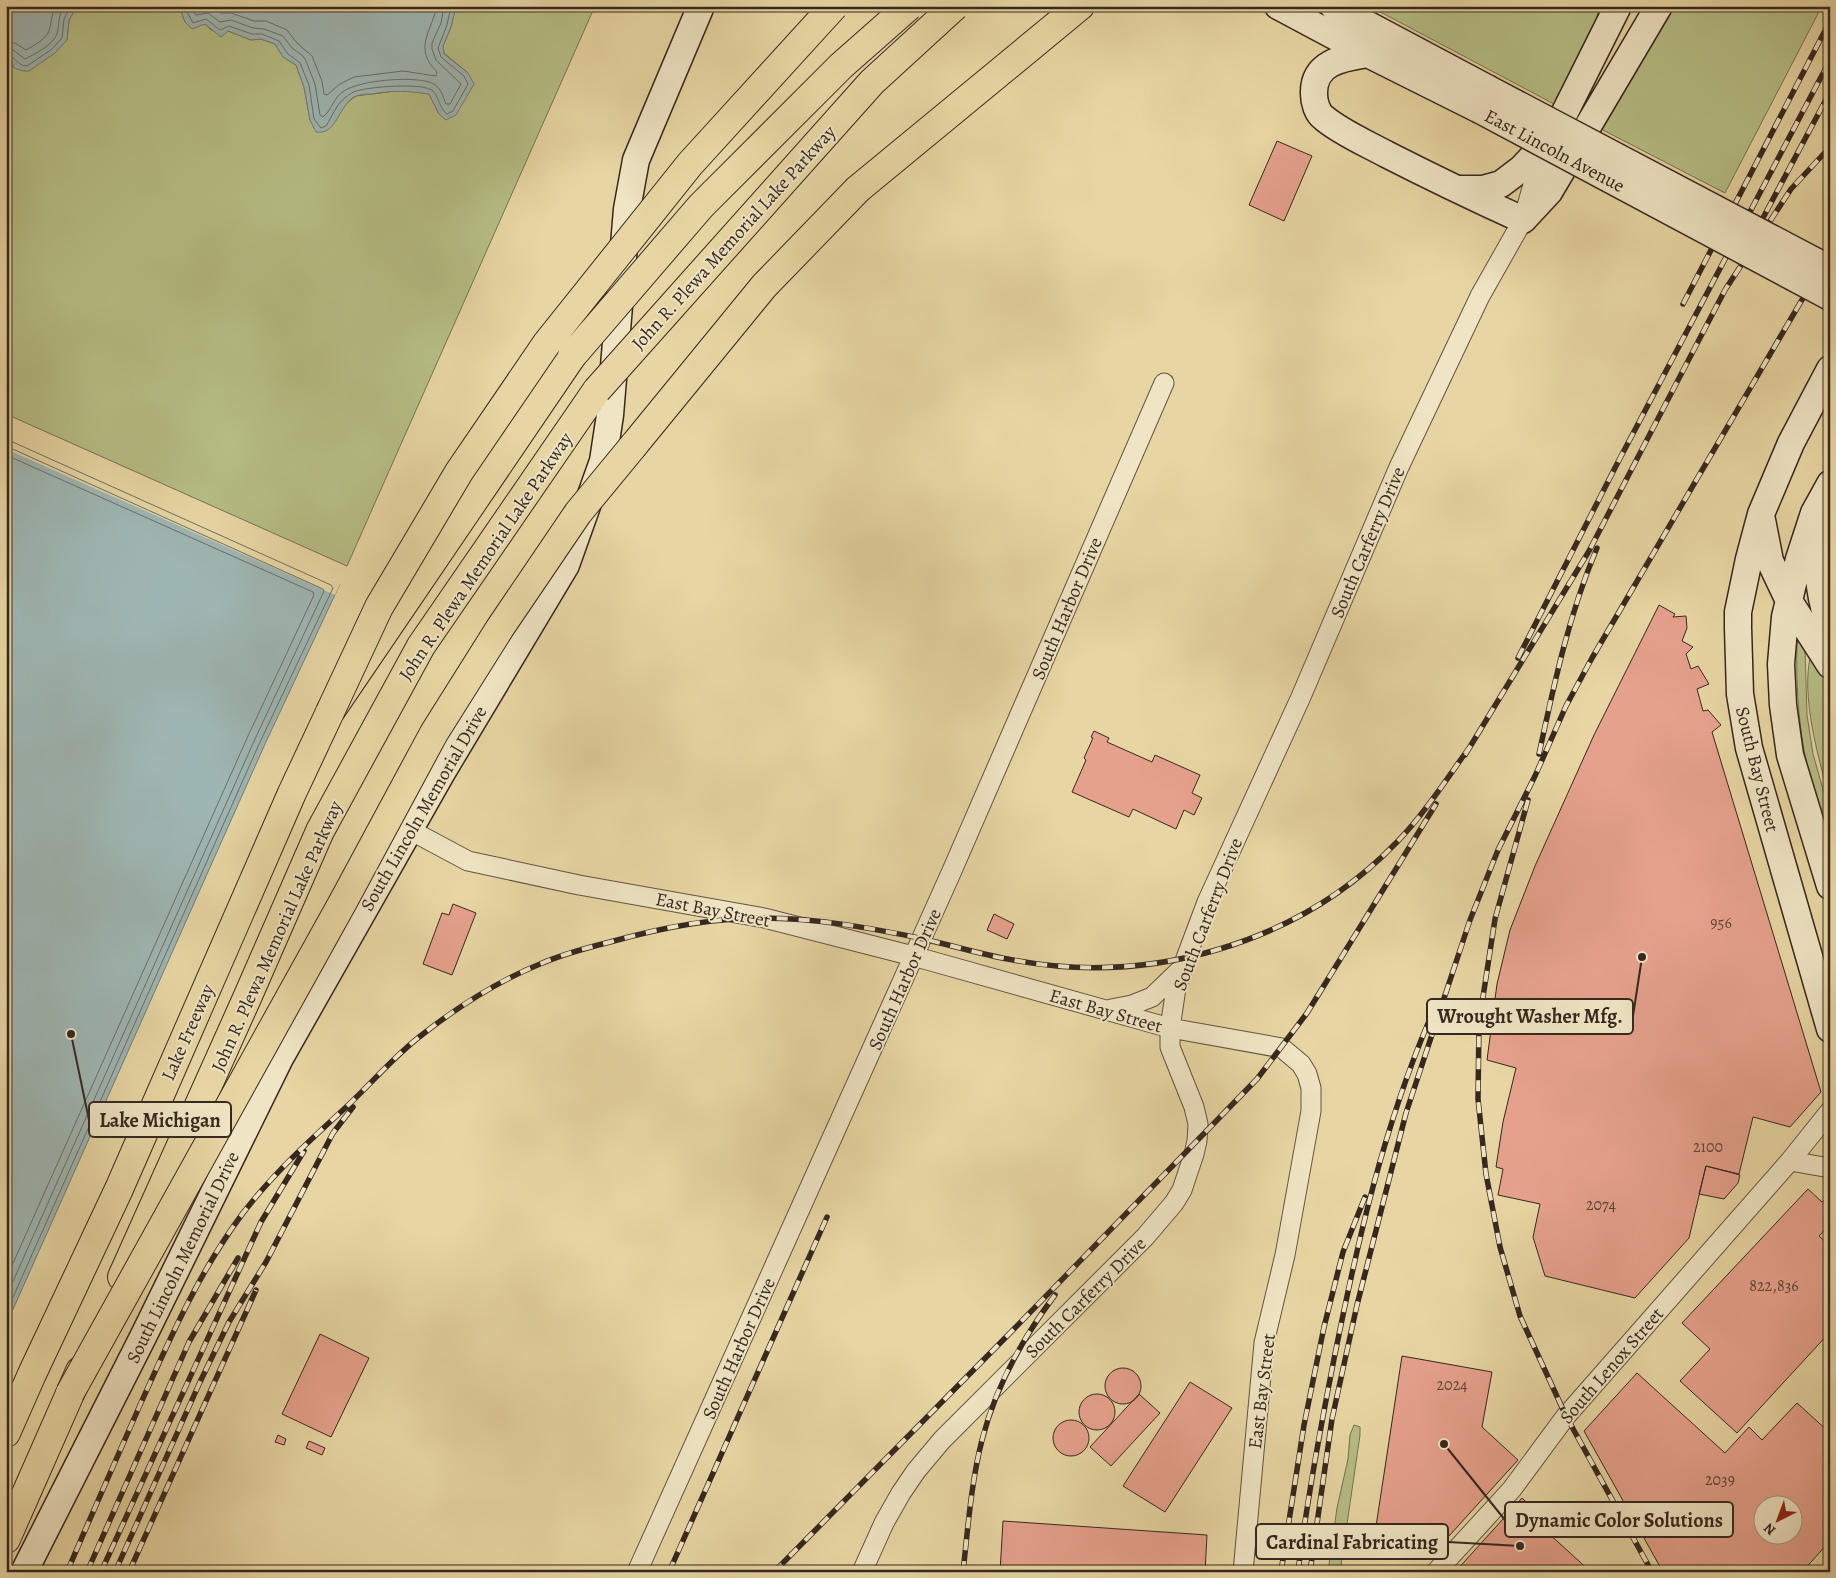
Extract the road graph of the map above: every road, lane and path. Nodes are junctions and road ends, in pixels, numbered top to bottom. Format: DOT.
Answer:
graph roads {
  1 [pos="700,6"];
  2 [pos="834,6"];
  3 [pos="909,6"];
  4 [pos="956,6"];
  5 [pos="1080,6"];
  6 [pos="1278,6"];
  7 [pos="1333,6"];
  8 [pos="1618,6"];
  9 [pos="1659,6"];
  10 [pos="1368,54"];
  11 [pos="1482,99"];
  12 [pos="1554,134"];
  13 [pos="1455,190"];
  14 [pos="1523,220"];
  15 [pos="1830,269"];
  16 [pos="1830,297"];
  17 [pos="1830,369"];
  18 [pos="1164,383"];
  19 [pos="1830,484"];
  20 [pos="1761,514"];
  21 [pos="1814,514"];
  22 [pos="1789,602"];
  23 [pos="1830,625"];
  24 [pos="1830,665"];
  25 [pos="330,712"];
  26 [pos="410,830"];
  27 [pos="1830,886"];
  28 [pos="913,956"];
  29 [pos="1183,967"];
  30 [pos="1107,1010"];
  31 [pos="1170,1028"];
  32 [pos="1830,1029"];
  33 [pos="1830,1111"];
  34 [pos="1790,1161"];
  35 [pos="1830,1168"];
  36 [pos="70,1393"];
  37 [pos="6,1433"];
  38 [pos="6,1539"];
  39 [pos="24,1572"];
  40 [pos="637,1572"];
  41 [pos="862,1572"];
  42 [pos="1243,1572"];
  43 [pos="1436,1572"];
  1 -- 26 [label="main road, South Lincoln Memorial Drive"];
  2 -- 25 [label="highway, bridge"];
  3 -- 25 [label="highway, John R. Plewa Memorial Lake Parkway, bridge"];
  4 -- 36 [label="highway, John R. Plewa Memorial Lake Parkway, bridge"];
  5 -- 36 [label="highway, bridge"];
  6 -- 10 [label="main road, East Lincoln Avenue"];
  7 -- 11 [label="main road, East Lincoln Avenue"];
  8 -- 12 [label="main road, South Carferry Drive"];
  9 -- 14 [label="main road, South Carferry Drive"];
  10 -- 11 [label="main road, East Lincoln Avenue"];
  10 -- 13 [label="main road"];
  11 -- 15 [label="main road, East Lincoln Avenue, bridge"];
  11 -- 16 [label="main road, East Lincoln Avenue, bridge"];
  12 -- 13 [label="main road"];
  12 -- 14 [label="street, South Carferry Drive"];
  13 -- 14 [label="main road"];
  14 -- 29 [label="street, South Carferry Drive"];
  17 -- 20 [label="main road, South Bay Street"];
  18 -- 28 [label="street, South Harbor Drive"];
  19 -- 21 [label="main road, South Bay Street"];
  20 -- 22 [label="main road"];
  20 -- 32 [label="main road, South Bay Street"];
  21 -- 22 [label="main road, South Bay Street"];
  21 -- 23 [label="main road"];
  22 -- 24 [label="main road"];
  22 -- 27 [label="main road, South Bay Street"];
  25 -- 37 [label="highway, Lake Freeway"];
  26 -- 28 [label="street, East Bay Street"];
  26 -- 39 [label="main road, South Lincoln Memorial Drive"];
  28 -- 30 [label="street, East Bay Street"];
  28 -- 40 [label="street, South Harbor Drive"];
  29 -- 30 [label="street"];
  29 -- 31 [label="street, South Carferry Drive"];
  30 -- 31 [label="street, East Bay Street"];
  31 -- 41 [label="street, South Carferry Drive"];
  31 -- 42 [label="street, East Bay Street"];
  33 -- 34 [label="street, South Lenox Street"];
  34 -- 35 [label="street"];
  34 -- 43 [label="street, South Lenox Street"];
  36 -- 38 [label="highway"];
}
